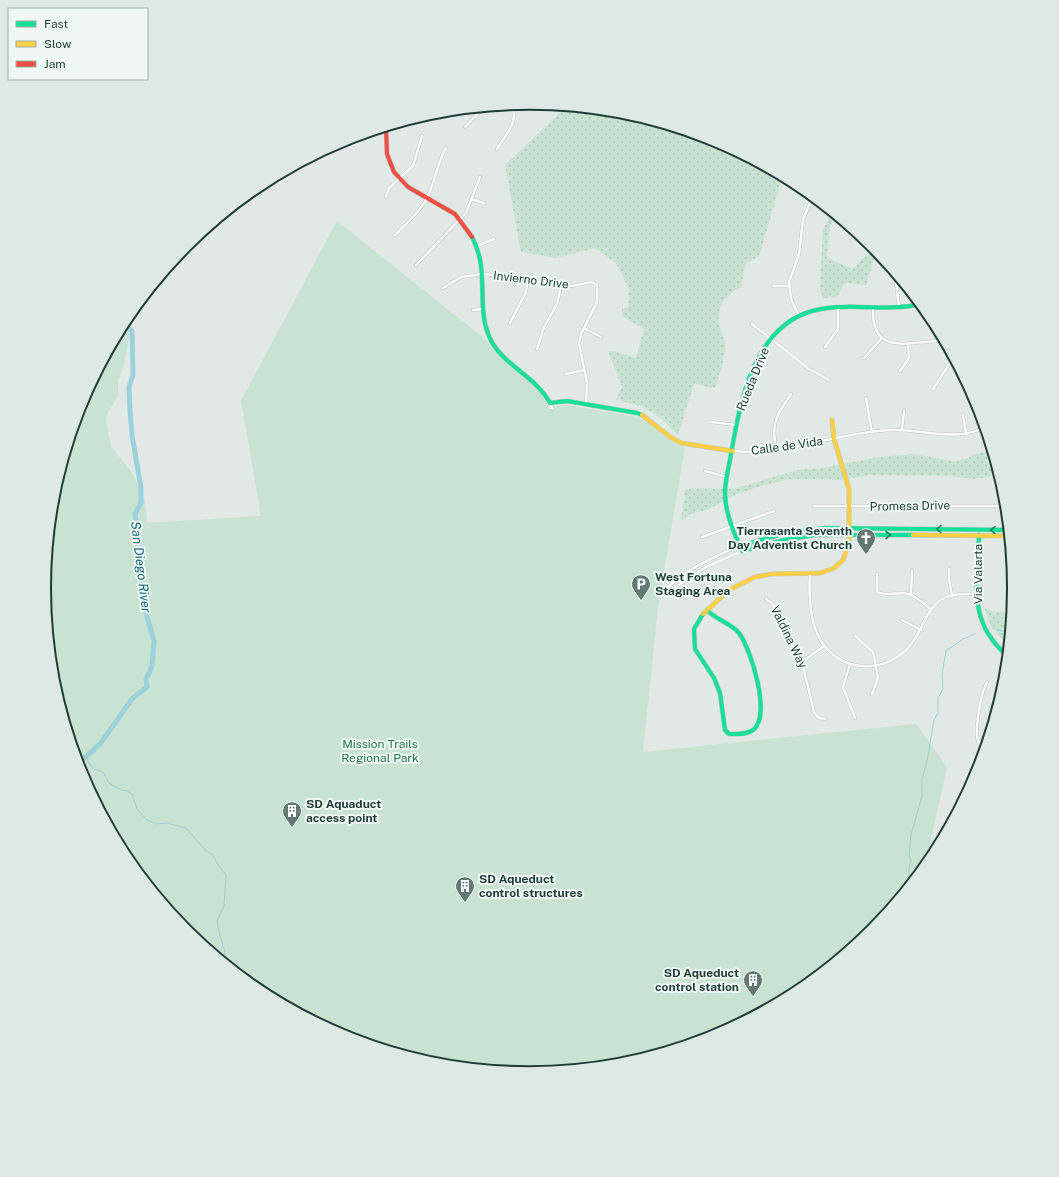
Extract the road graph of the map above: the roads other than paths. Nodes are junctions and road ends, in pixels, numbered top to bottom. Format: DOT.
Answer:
graph roads {
  1 [pos="513,111"];
  2 [pos="478,113"];
  3 [pos="465,127"];
  4 [pos="386,132"];
  5 [pos="422,136"];
  6 [pos="446,148"];
  7 [pos="497,149"];
  8 [pos="480,177"];
  9 [pos="400,180"];
  10 [pos="386,197"];
  11 [pos="427,197"];
  12 [pos="471,198"];
  13 [pos="811,202"];
  14 [pos="484,203"];
  15 [pos="460,219"];
  16 [pos="395,235"];
  17 [pos="852,235"];
  18 [pos="850,238"];
  19 [pos="494,239"];
  20 [pos="477,246"];
  21 [pos="416,265"];
  22 [pos="483,274"];
  23 [pos="529,278"];
  24 [pos="896,282"];
  25 [pos="561,286"];
  26 [pos="773,286"];
  27 [pos="789,286"];
  28 [pos="443,288"];
  29 [pos="915,305"];
  30 [pos="898,308"];
  31 [pos="485,309"];
  32 [pos="838,309"];
  33 [pos="873,309"];
  34 [pos="473,310"];
  35 [pos="799,316"];
  36 [pos="510,323"];
  37 [pos="752,324"];
  38 [pos="584,328"];
  39 [pos="600,337"];
  40 [pos="882,338"];
  41 [pos="770,339"];
  42 [pos="939,341"];
  43 [pos="908,344"];
  44 [pos="825,347"];
  45 [pos="537,349"];
  46 [pos="864,358"];
  47 [pos="951,362"];
  48 [pos="584,370"];
  49 [pos="900,371"];
  50 [pos="566,374"];
  51 [pos="829,380"];
  52 [pos="933,389"];
  53 [pos="791,394"];
  54 [pos="866,398"];
  55 [pos="550,402"];
  56 [pos="586,404"];
  57 [pos="552,408"];
  58 [pos="904,411"];
  59 [pos="963,415"];
  60 [pos="832,420"];
  61 [pos="711,422"];
  62 [pos="736,425"];
  63 [pos="981,429"];
  64 [pos="902,430"];
  65 [pos="872,433"];
  66 [pos="966,434"];
  67 [pos="834,439"];
  68 [pos="776,450"];
  69 [pos="732,451"];
  70 [pos="705,471"];
  71 [pos="727,477"];
  72 [pos="814,506"];
  73 [pos="1001,506"];
  74 [pos="850,507"];
  75 [pos="774,511"];
  76 [pos="732,525"];
  77 [pos="849,529"];
  78 [pos="978,530"];
  79 [pos="1004,530"];
  80 [pos="849,535"];
  81 [pos="979,536"];
  82 [pos="1005,536"];
  83 [pos="702,537"];
  84 [pos="740,546"];
  85 [pos="742,551"];
  86 [pos="950,568"];
  87 [pos="912,571"];
  88 [pos="810,573"];
  89 [pos="877,574"];
  90 [pos="911,594"];
  91 [pos="978,594"];
  92 [pos="952,595"];
  93 [pos="766,599"];
  94 [pos="931,609"];
  95 [pos="708,610"];
  96 [pos="902,620"];
  97 [pos="921,630"];
  98 [pos="855,636"];
  99 [pos="824,646"];
  100 [pos="1004,652"];
  101 [pos="802,662"];
  102 [pos="850,664"];
  103 [pos="876,666"];
  104 [pos="988,682"];
  105 [pos="872,694"];
  106 [pos="855,718"];
  107 [pos="825,719"];
  108 [pos="981,747"];
  109 [pos="976,761"];
  110 [pos="971,775"];
  1 -- 7 [label="street"];
  2 -- 3 [label="street"];
  4 -- 9 [label="street"];
  5 -- 9 [label="street"];
  6 -- 11 [label="street"];
  8 -- 12 [label="street"];
  9 -- 10 [label="street"];
  9 -- 11 [label="street"];
  11 -- 15 [label="street"];
  11 -- 16 [label="street"];
  12 -- 14 [label="street"];
  12 -- 15 [label="street"];
  13 -- 27 [label="street"];
  15 -- 20 [label="street"];
  15 -- 21 [label="street"];
  17 -- 18 [label="street"];
  19 -- 20 [label="street"];
  20 -- 22 [label="street"];
  22 -- 23 [label="street, Invierno Drive"];
  22 -- 28 [label="street, Invierno Drive"];
  22 -- 31 [label="street"];
  23 -- 25 [label="street, Invierno Drive"];
  23 -- 36 [label="street"];
  24 -- 30 [label="street"];
  25 -- 38 [label="street, Invierno Drive"];
  25 -- 45 [label="street"];
  26 -- 27 [label="street"];
  27 -- 35 [label="street"];
  29 -- 30 [label="street, Rueda Drive"];
  30 -- 33 [label="street, Rueda Drive"];
  31 -- 34 [label="street"];
  31 -- 55 [label="street"];
  32 -- 33 [label="street, Rueda Drive"];
  32 -- 35 [label="street, Rueda Drive"];
  32 -- 44 [label="street"];
  33 -- 40 [label="street"];
  35 -- 41 [label="street, Rueda Drive"];
  37 -- 41 [label="street"];
  38 -- 39 [label="street"];
  38 -- 48 [label="street"];
  40 -- 43 [label="street"];
  40 -- 46 [label="street"];
  41 -- 51 [label="street"];
  41 -- 62 [label="street, Rueda Drive"];
  42 -- 43 [label="street"];
  43 -- 49 [label="street"];
  47 -- 52 [label="street"];
  48 -- 50 [label="street"];
  48 -- 56 [label="street"];
  53 -- 68 [label="street"];
  54 -- 65 [label="street"];
  55 -- 56 [label="street, Calle de Vida"];
  55 -- 57 [label="street"];
  56 -- 69 [label="street, Calle de Vida"];
  58 -- 64 [label="street"];
  59 -- 66 [label="street"];
  60 -- 67 [label="street"];
  61 -- 62 [label="street"];
  62 -- 69 [label="street, Rueda Drive"];
  63 -- 66 [label="street, Calle de Vida"];
  64 -- 65 [label="street, Calle de Vida"];
  64 -- 66 [label="street, Calle de Vida"];
  65 -- 67 [label="street, Calle de Vida"];
  67 -- 68 [label="street, Calle de Vida"];
  67 -- 74 [label="street"];
  68 -- 69 [label="street, Calle de Vida"];
  69 -- 71 [label="street, Rueda Drive"];
  70 -- 71 [label="street"];
  71 -- 76 [label="street, Rueda Drive"];
  72 -- 74 [label="street, Promesa Drive"];
  73 -- 74 [label="street, Promesa Drive"];
  74 -- 77 [label="street"];
  75 -- 76 [label="street"];
  76 -- 83 [label="street"];
  76 -- 84 [label="street, Rueda Drive"];
  78 -- 77 [label="street, one-way"];
  77 -- 80 [label="street"];
  77 -- 84 [label="street"];
  79 -- 78 [label="street, one-way"];
  78 -- 81 [label="street, Via Valarta"];
  80 -- 81 [label="street, one-way"];
  80 -- 85 [label="street"];
  80 -- 88 [label="street"];
  81 -- 82 [label="street"];
  81 -- 91 [label="street, Via Valarta"];
  84 -- 85 [label="street, Rueda Drive"];
  84 -- 85 [label="street"];
  86 -- 92 [label="street"];
  87 -- 90 [label="street"];
  88 -- 95 [label="street"];
  88 -- 99 [label="street"];
  89 -- 90 [label="street"];
  90 -- 94 [label="street"];
  91 -- 92 [label="street"];
  91 -- 100 [label="street, Via Valarta"];
  92 -- 94 [label="street"];
  93 -- 101 [label="street, Valdina Way"];
  94 -- 97 [label="street"];
  95 -- 95 [label="street"];
  96 -- 97 [label="street"];
  97 -- 103 [label="street"];
  98 -- 103 [label="street"];
  99 -- 101 [label="street"];
  99 -- 102 [label="street"];
  101 -- 107 [label="street, Valdina Way"];
  102 -- 103 [label="street"];
  102 -- 106 [label="street"];
  103 -- 105 [label="street"];
  104 -- 108 [label="street"];
  109 -- 110 [label="street"];
}
